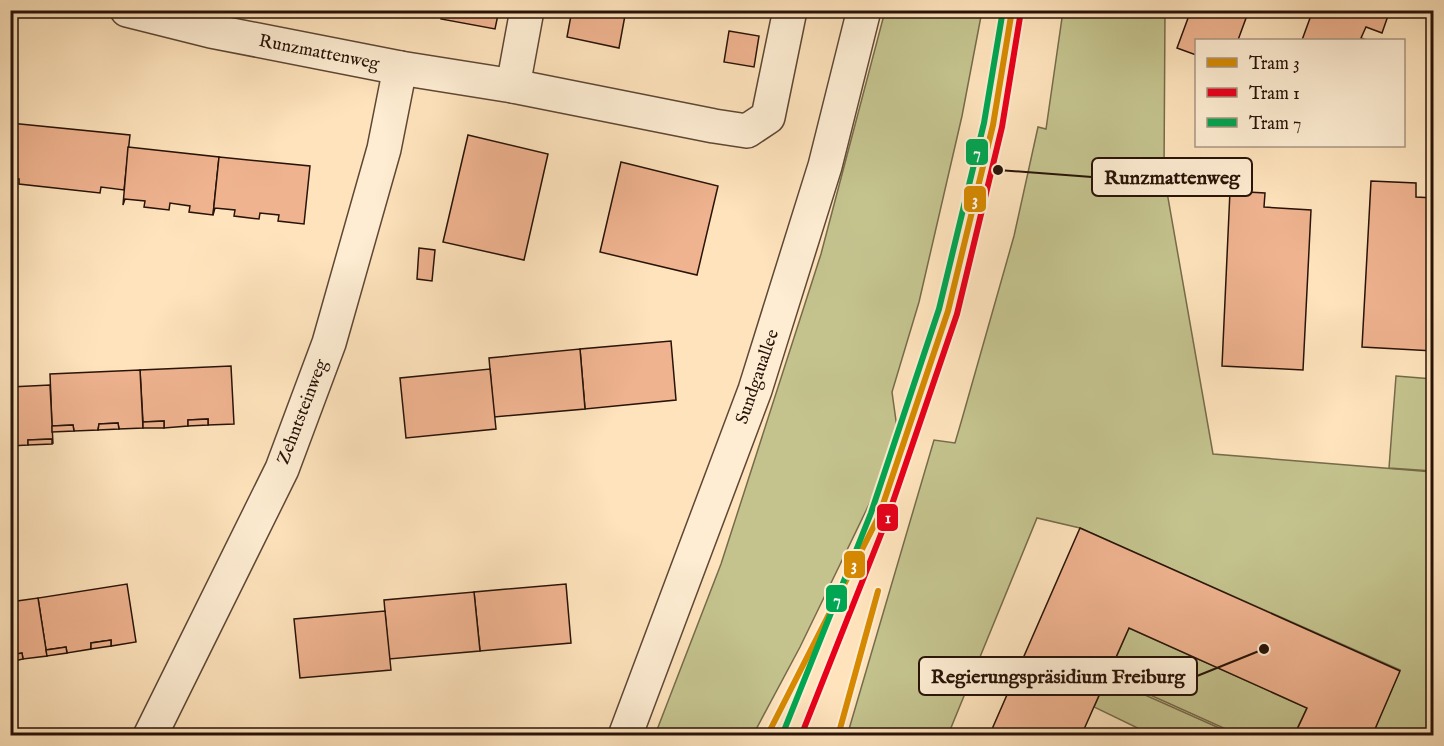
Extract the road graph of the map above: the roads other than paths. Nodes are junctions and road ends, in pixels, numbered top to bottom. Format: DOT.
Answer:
graph roads {
  1 [pos="127,10"];
  2 [pos="527,10"];
  3 [pos="790,10"];
  4 [pos="864,10"];
  5 [pos="400,69"];
  6 [pos="513,86"];
  7 [pos="150,735"];
  8 [pos="625,735"];
  1 -- 5 [label="street, Runzmattenweg"];
  2 -- 6 [label="street"];
  3 -- 6 [label="street, Runzmattenweg"];
  4 -- 8 [label="street, Sundgauallee"];
  5 -- 6 [label="street, Runzmattenweg"];
  5 -- 7 [label="street, Zehntsteinweg"];
}
